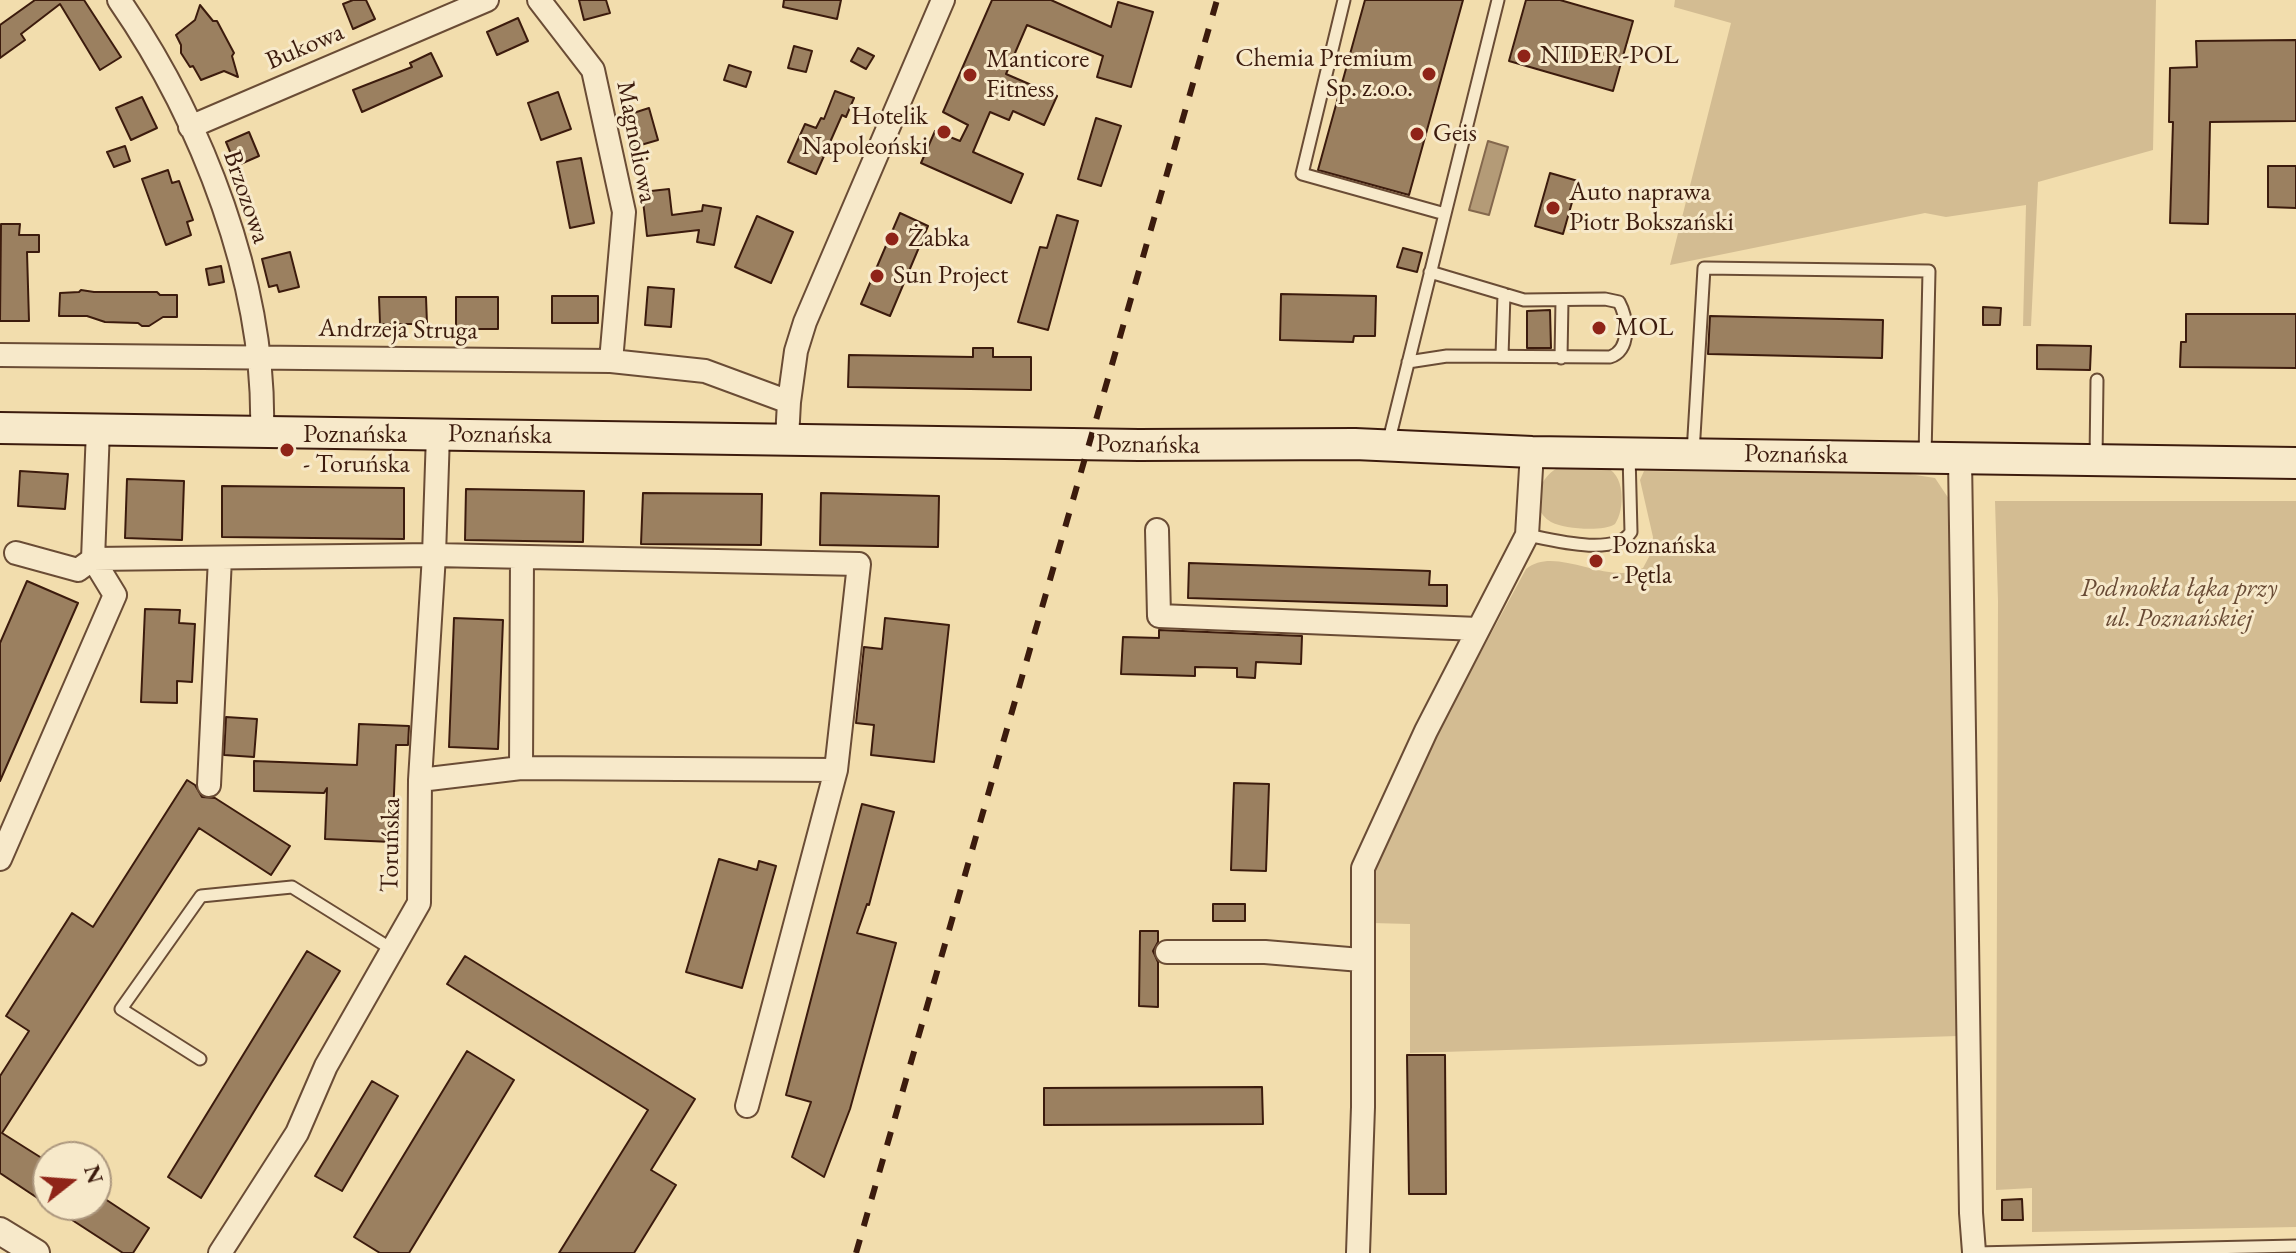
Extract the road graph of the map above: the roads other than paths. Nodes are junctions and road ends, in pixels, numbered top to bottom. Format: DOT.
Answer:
graph roads {
  1 [pos="119,0"];
  2 [pos="487,0"];
  3 [pos="539,0"];
  4 [pos="943,0"];
  5 [pos="1344,0"];
  6 [pos="1498,0"];
  7 [pos="190,127"];
  8 [pos="1445,214"];
  9 [pos="1430,272"];
  10 [pos="1504,294"];
  11 [pos="1562,300"];
  12 [pos="0,355"];
  13 [pos="258,356"];
  14 [pos="1502,356"];
  15 [pos="1561,358"];
  16 [pos="611,361"];
  17 [pos="1408,362"];
  18 [pos="2097,380"];
  19 [pos="789,402"];
  20 [pos="0,428"];
  21 [pos="98,429"];
  22 [pos="262,431"];
  23 [pos="438,434"];
  24 [pos="787,439"];
  25 [pos="1388,445"];
  26 [pos="1532,452"];
  27 [pos="1629,453"];
  28 [pos="1693,454"];
  29 [pos="1925,457"];
  30 [pos="1960,458"];
  31 [pos="2096,460"];
  32 [pos="2296,463"];
  33 [pos="1157,530"];
  34 [pos="1527,535"];
  35 [pos="16,553"];
  36 [pos="434,555"];
  37 [pos="522,557"];
  38 [pos="220,558"];
  39 [pos="93,559"];
  40 [pos="1478,629"];
  41 [pos="521,768"];
  42 [pos="836,770"];
  43 [pos="420,780"];
  44 [pos="209,785"];
  45 [pos="0,859"];
  46 [pos="393,950"];
  47 [pos="1167,952"];
  48 [pos="1361,960"];
  49 [pos="200,1059"];
  50 [pos="747,1106"];
  51 [pos="0,1231"];
  52 [pos="2296,1246"];
  53 [pos="36,1253"];
  54 [pos="220,1253"];
  55 [pos="1358,1253"];
  56 [pos="1974,1253"];
  1 -- 7 [label="street, Brzozowa"];
  2 -- 7 [label="street, Bukowa"];
  3 -- 16 [label="street, Magnoliowa"];
  4 -- 19 [label="street"];
  5 -- 8 [label="lane"];
  6 -- 8 [label="lane"];
  7 -- 13 [label="street, Brzozowa"];
  8 -- 9 [label="lane"];
  9 -- 10 [label="lane"];
  9 -- 17 [label="lane"];
  10 -- 11 [label="lane"];
  10 -- 14 [label="lane"];
  11 -- 15 [label="lane"];
  11 -- 15 [label="lane"];
  12 -- 13 [label="street, Andrzeja Struga"];
  13 -- 16 [label="street, Andrzeja Struga"];
  13 -- 22 [label="street, Brzozowa"];
  14 -- 15 [label="lane"];
  14 -- 17 [label="lane"];
  16 -- 19 [label="street, Andrzeja Struga"];
  17 -- 25 [label="lane"];
  18 -- 31 [label="lane"];
  19 -- 24 [label="street"];
  20 -- 21 [label="main road, Poznańska"];
  21 -- 22 [label="main road, Poznańska"];
  21 -- 39 [label="street"];
  22 -- 23 [label="main road, Poznańska"];
  23 -- 24 [label="main road, Poznańska"];
  23 -- 36 [label="street, Toruńska"];
  24 -- 25 [label="main road, Poznańska"];
  25 -- 26 [label="main road, Poznańska"];
  26 -- 27 [label="main road, Poznańska"];
  26 -- 34 [label="street"];
  27 -- 28 [label="main road, Poznańska"];
  27 -- 34 [label="lane"];
  28 -- 29 [label="main road, Poznańska"];
  28 -- 29 [label="lane"];
  29 -- 30 [label="main road, Poznańska"];
  30 -- 31 [label="main road, Poznańska"];
  30 -- 56 [label="street"];
  31 -- 32 [label="main road, Poznańska"];
  33 -- 40 [label="street"];
  34 -- 40 [label="street"];
  35 -- 39 [label="street"];
  36 -- 37 [label="street"];
  36 -- 38 [label="street"];
  36 -- 43 [label="street, Toruńska"];
  37 -- 41 [label="street"];
  37 -- 42 [label="street"];
  38 -- 39 [label="street"];
  38 -- 44 [label="street"];
  39 -- 45 [label="street"];
  40 -- 48 [label="street"];
  41 -- 42 [label="street"];
  41 -- 43 [label="street"];
  42 -- 50 [label="street"];
  43 -- 46 [label="street, Toruńska"];
  46 -- 49 [label="lane"];
  46 -- 54 [label="street, Toruńska"];
  47 -- 48 [label="street"];
  48 -- 55 [label="street"];
  51 -- 53 [label="street"];
  52 -- 56 [label="lane"];
}
